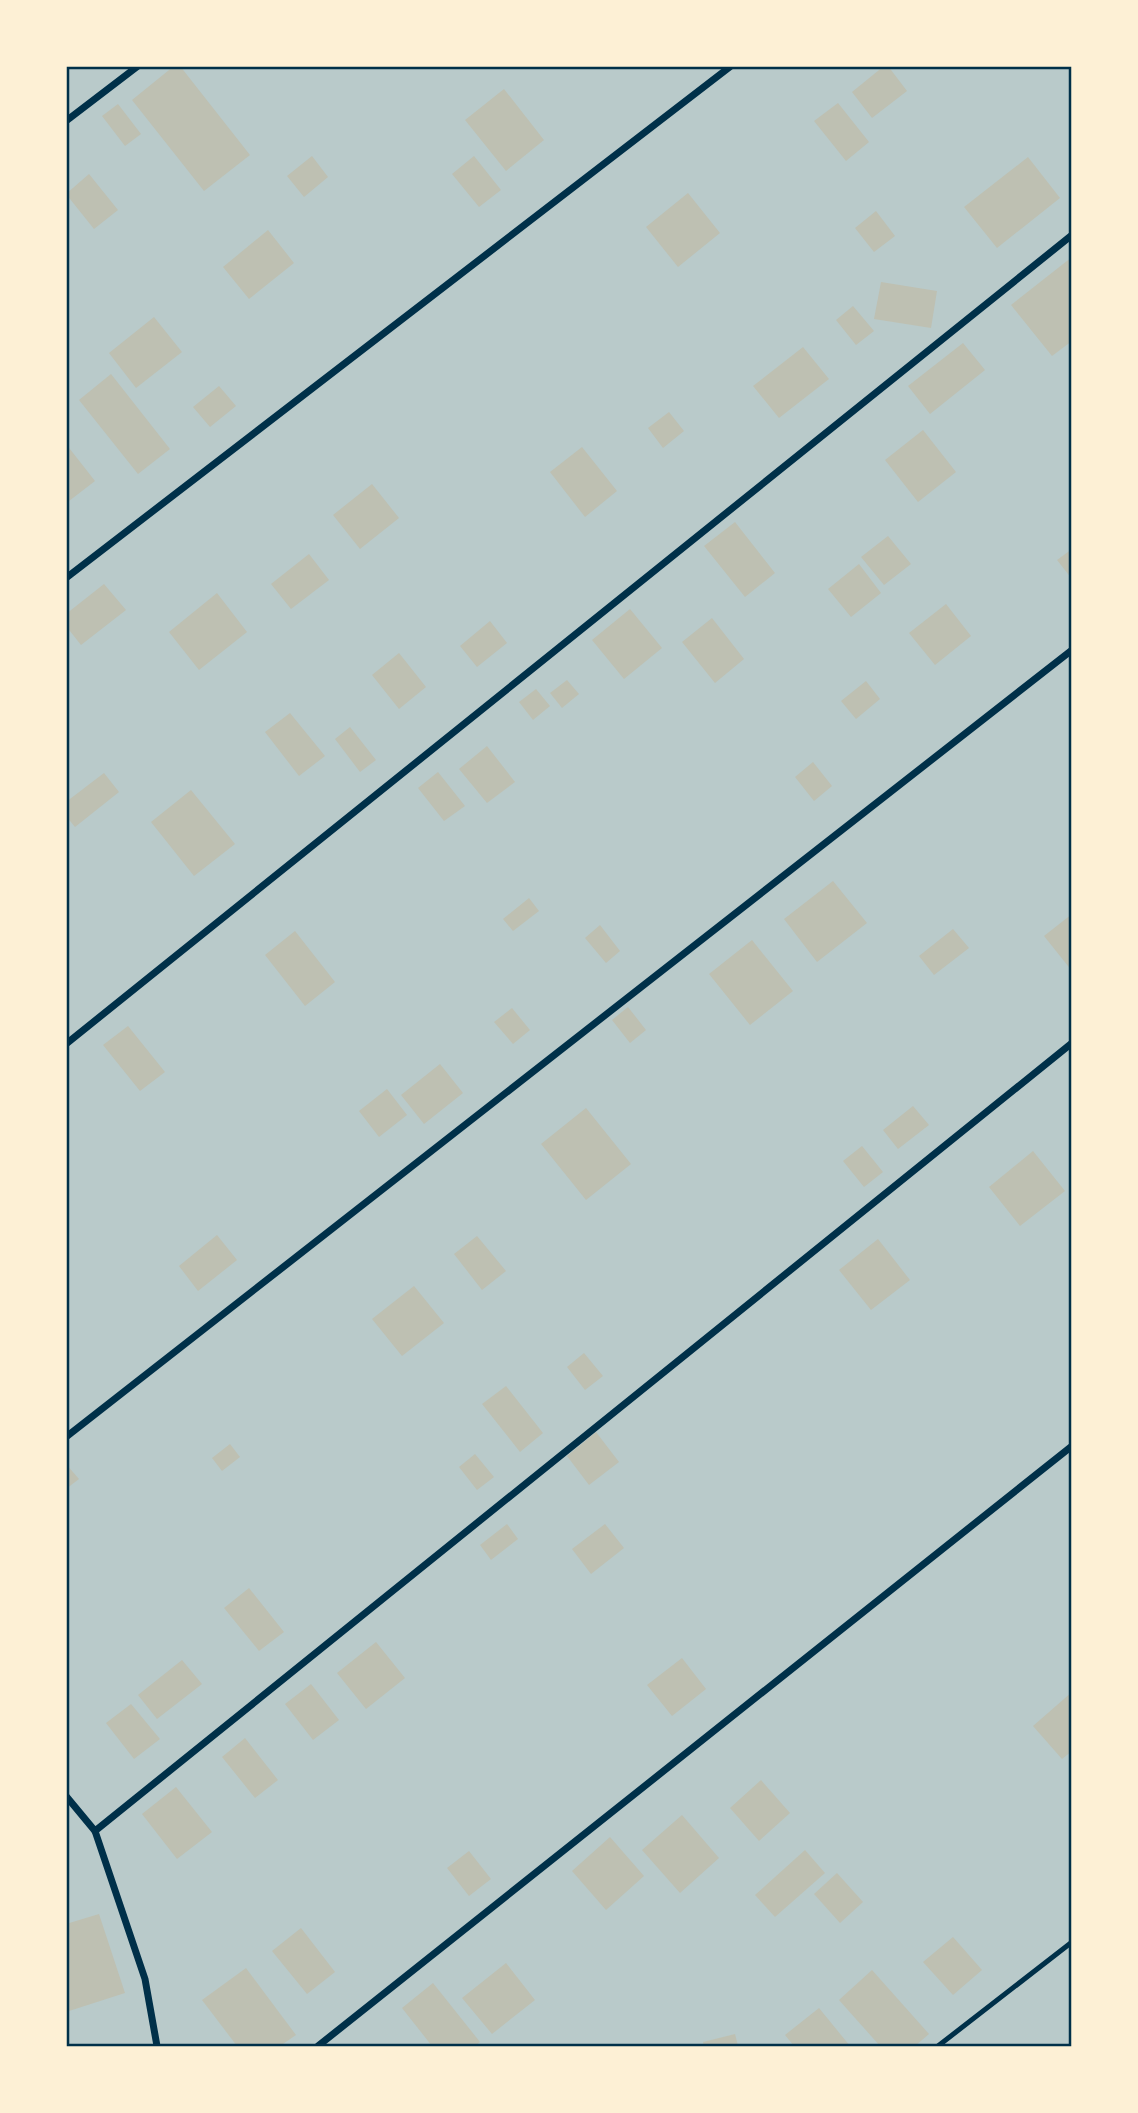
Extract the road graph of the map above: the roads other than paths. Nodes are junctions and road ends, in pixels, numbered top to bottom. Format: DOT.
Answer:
graph roads {
  1 [pos="138,66"];
  2 [pos="731,66"];
  3 [pos="66,121"];
  4 [pos="1072,235"];
  5 [pos="66,578"];
  6 [pos="1072,650"];
  7 [pos="1072,1043"];
  8 [pos="66,1044"];
  9 [pos="66,1437"];
  10 [pos="1072,1446"];
  11 [pos="66,1796"];
  12 [pos="95,1831"];
  13 [pos="1072,1942"];
  14 [pos="158,2046"];
  15 [pos="318,2046"];
  16 [pos="938,2046"];
  1 -- 3 [label="street"];
  2 -- 5 [label="street"];
  4 -- 8 [label="street"];
  6 -- 9 [label="street"];
  7 -- 12 [label="street"];
  10 -- 15 [label="street"];
  11 -- 12 [label="street"];
  12 -- 14 [label="street"];
  13 -- 16 [label="lane"];
}
